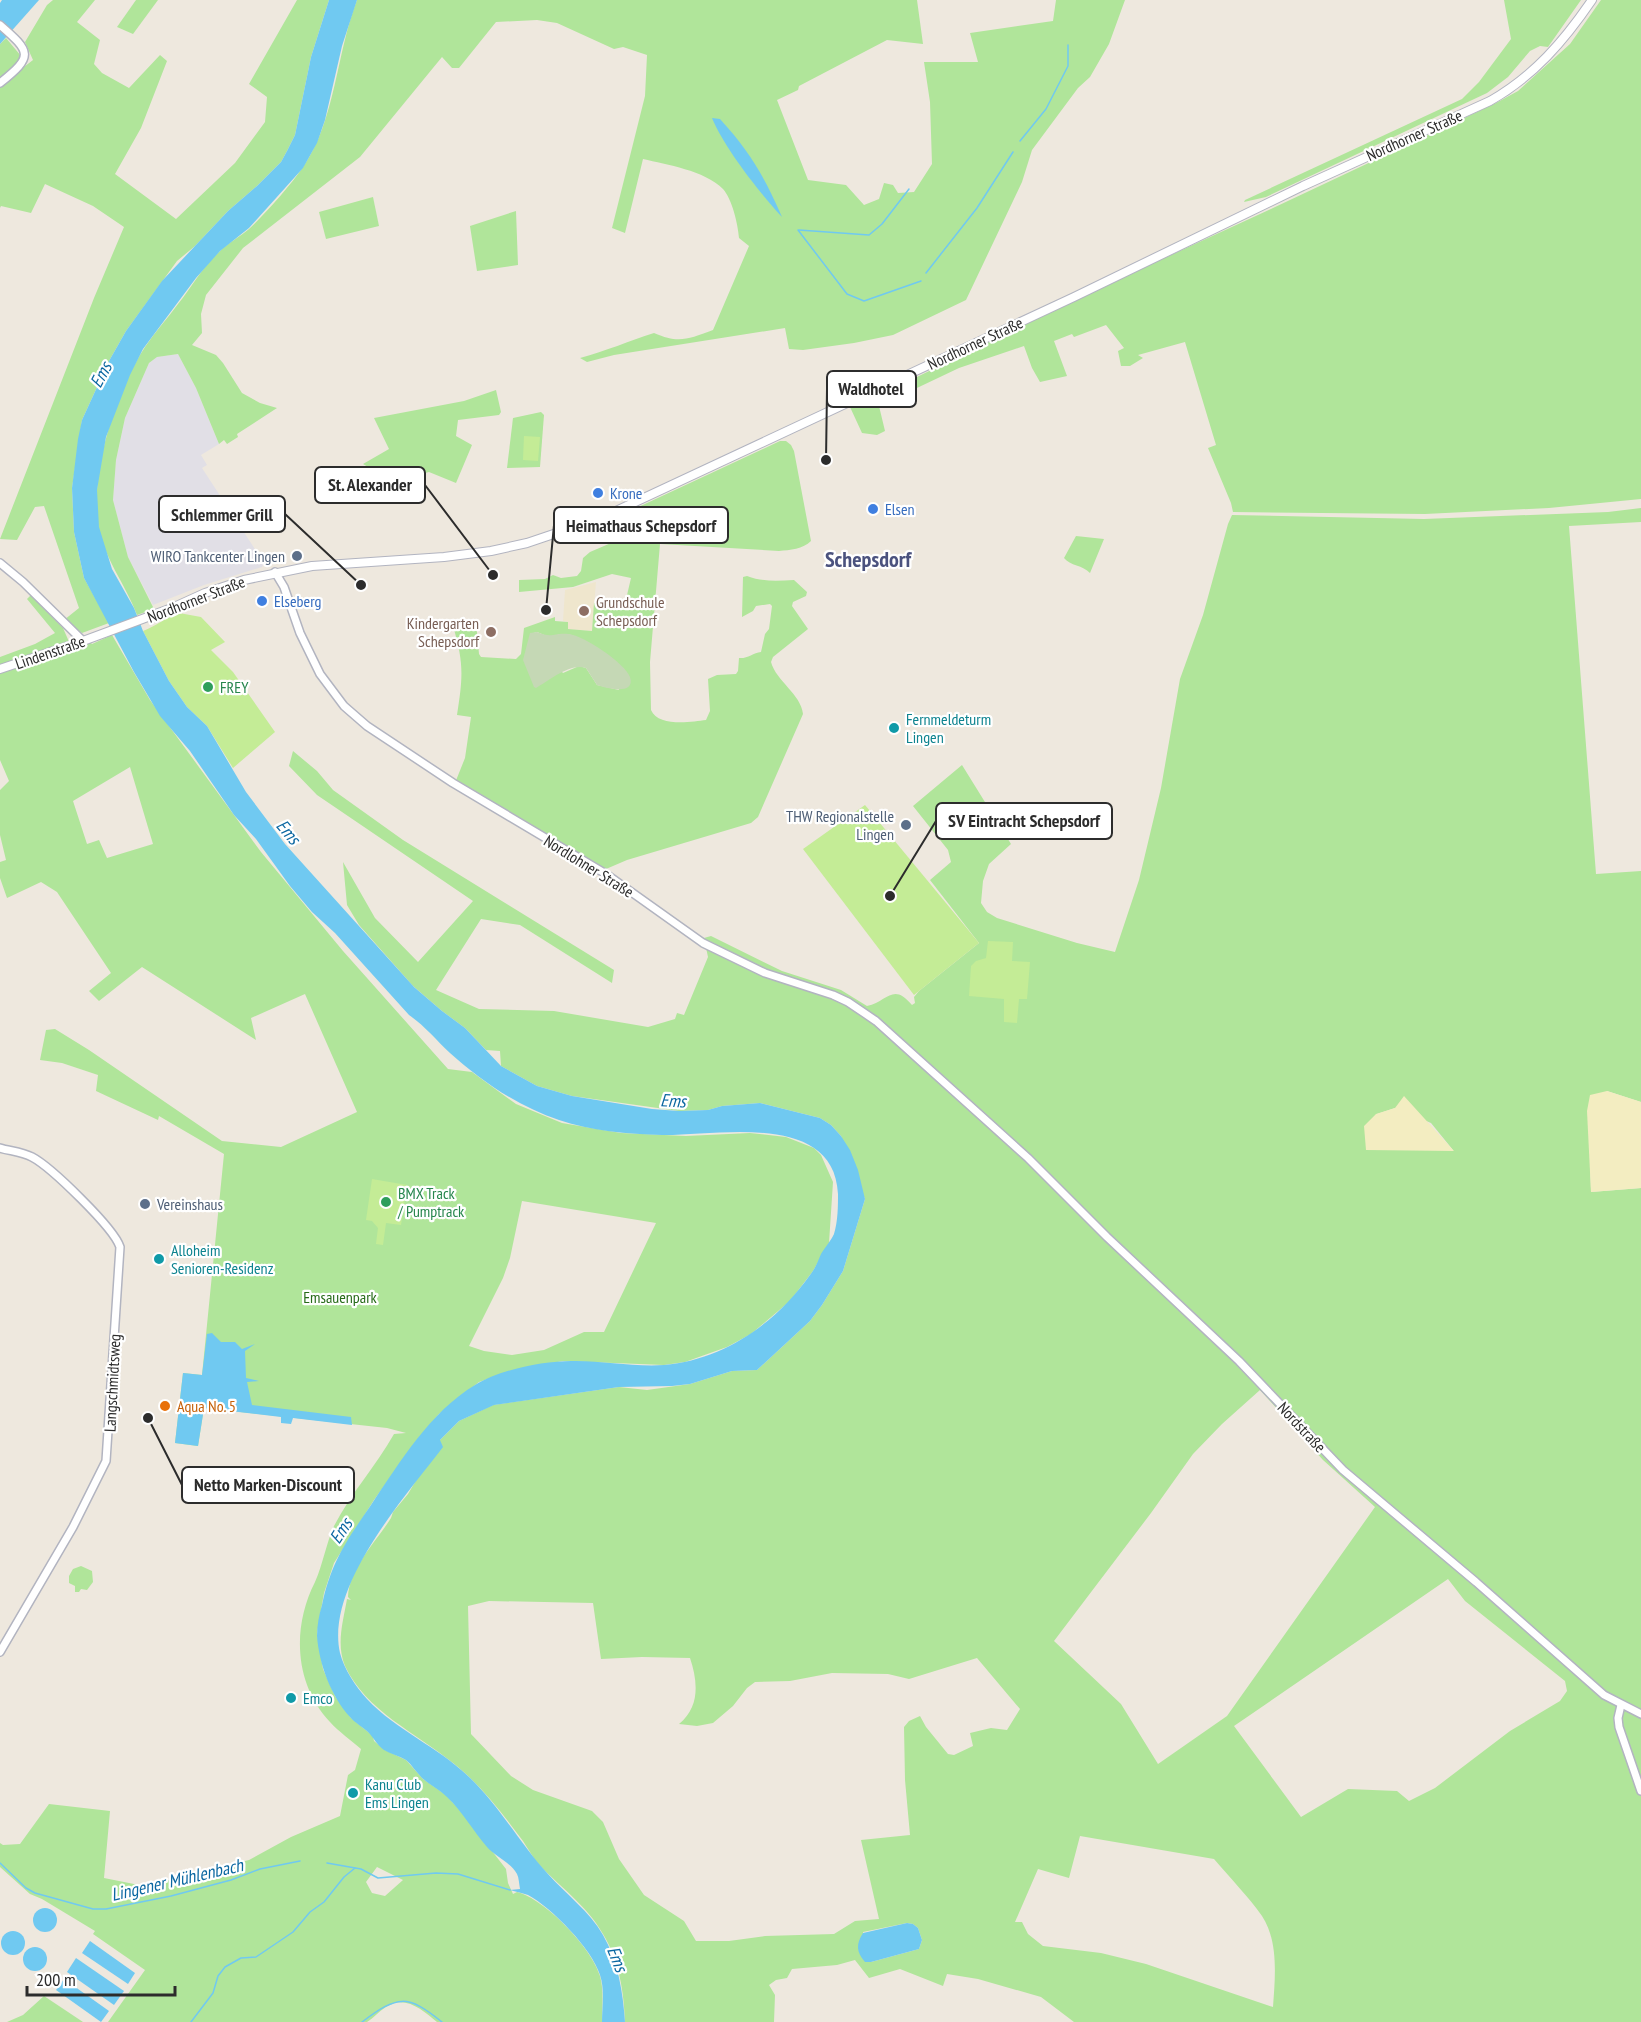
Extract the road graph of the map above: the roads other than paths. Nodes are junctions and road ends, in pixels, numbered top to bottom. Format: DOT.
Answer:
graph roads {
  1 [pos="1592,0"];
  2 [pos="0,26"];
  3 [pos="0,83"];
  4 [pos="0,563"];
  5 [pos="275,572"];
  6 [pos="100,634"];
  7 [pos="82,641"];
  8 [pos="0,669"];
  9 [pos="983,1117"];
  10 [pos="0,1148"];
  11 [pos="0,1652"];
  12 [pos="1621,1705"];
  13 [pos="1641,1714"];
  14 [pos="1641,1791"];
  1 -- 5 [label="main road, Nordhorner Straße"];
  2 -- 3 [label="street"];
  4 -- 7 [label="street"];
  5 -- 6 [label="main road, Nordhorner Straße"];
  5 -- 9 [label="street, Nordlohner Straße"];
  6 -- 7 [label="main road, Lindenstraße"];
  7 -- 8 [label="main road, Lindenstraße"];
  9 -- 12 [label="street, Nordstraße"];
  10 -- 11 [label="street, Langschmidtsweg"];
  12 -- 13 [label="street, Nordstraße"];
  12 -- 14 [label="street"];
}
